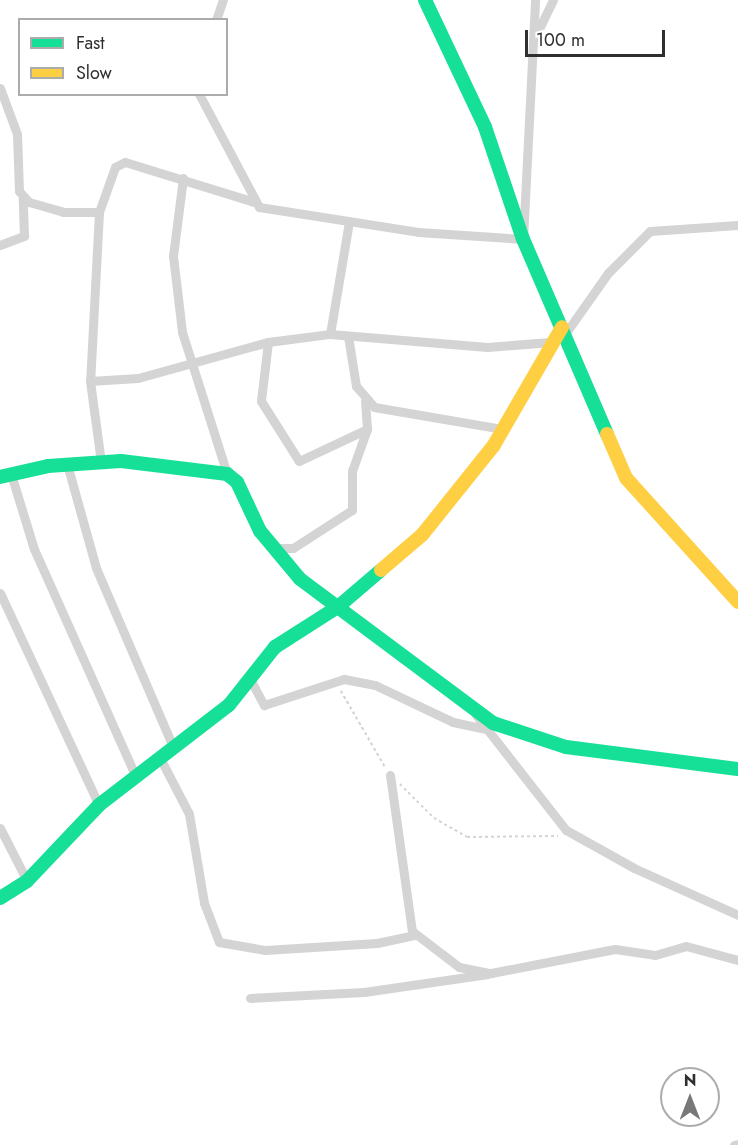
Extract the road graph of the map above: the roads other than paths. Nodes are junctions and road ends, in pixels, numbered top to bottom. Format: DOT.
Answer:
graph roads {
  1 [pos="223,0"];
  2 [pos="425,0"];
  3 [pos="535,0"];
  4 [pos="554,0"];
  5 [pos="217,18"];
  6 [pos="534,39"];
  7 [pos="0,88"];
  8 [pos="200,96"];
  9 [pos="183,178"];
  10 [pos="23,198"];
  11 [pos="254,202"];
  12 [pos="99,212"];
  13 [pos="349,222"];
  14 [pos="738,225"];
  15 [pos="523,239"];
  16 [pos="0,245"];
  17 [pos="563,331"];
  18 [pos="330,334"];
  19 [pos="348,336"];
  20 [pos="268,342"];
  21 [pos="551,342"];
  22 [pos="188,360"];
  23 [pos="90,381"];
  24 [pos="364,401"];
  25 [pos="367,429"];
  26 [pos="503,429"];
  27 [pos="101,462"];
  28 [pos="67,464"];
  29 [pos="227,474"];
  30 [pos="5,476"];
  31 [pos="275,548"];
  32 [pos="0,594"];
  33 [pos="738,602"];
  34 [pos="339,606"];
  35 [pos="249,677"];
  36 [pos="471,708"];
  37 [pos="487,729"];
  38 [pos="173,747"];
  39 [pos="160,758"];
  40 [pos="738,769"];
  41 [pos="390,774"];
  42 [pos="136,777"];
  43 [pos="99,805"];
  44 [pos="0,828"];
  45 [pos="27,881"];
  46 [pos="0,898"];
  47 [pos="738,915"];
  48 [pos="415,935"];
  49 [pos="738,960"];
  50 [pos="491,973"];
  51 [pos="250,998"];
  1 -- 5 [label="street"];
  2 -- 15 [label="street"];
  3 -- 6 [label="street"];
  4 -- 6 [label="street"];
  6 -- 15 [label="street"];
  7 -- 10 [label="street"];
  8 -- 11 [label="street"];
  9 -- 11 [label="street"];
  9 -- 12 [label="street"];
  9 -- 22 [label="street"];
  10 -- 12 [label="street"];
  10 -- 16 [label="street"];
  11 -- 13 [label="street"];
  12 -- 23 [label="street"];
  13 -- 15 [label="street"];
  13 -- 18 [label="street"];
  14 -- 17 [label="street"];
  15 -- 17 [label="street"];
  17 -- 21 [label="street"];
  17 -- 33 [label="street"];
  18 -- 19 [label="street"];
  18 -- 20 [label="street"];
  19 -- 21 [label="street"];
  19 -- 24 [label="street"];
  20 -- 22 [label="street"];
  20 -- 25 [label="street"];
  21 -- 26 [label="street"];
  22 -- 23 [label="street"];
  22 -- 29 [label="street"];
  23 -- 27 [label="street"];
  24 -- 25 [label="street"];
  24 -- 26 [label="street"];
  25 -- 31 [label="street"];
  26 -- 34 [label="street"];
  27 -- 28 [label="street"];
  27 -- 29 [label="street"];
  28 -- 30 [label="street"];
  28 -- 38 [label="street"];
  29 -- 31 [label="street"];
  30 -- 42 [label="street"];
  31 -- 34 [label="street"];
  32 -- 43 [label="street"];
  34 -- 35 [label="street"];
  34 -- 36 [label="street"];
  35 -- 37 [label="street"];
  35 -- 38 [label="street"];
  36 -- 37 [label="street"];
  36 -- 40 [label="street"];
  37 -- 47 [label="street"];
  38 -- 39 [label="street"];
  39 -- 42 [label="street"];
  39 -- 48 [label="street"];
  41 -- 48 [label="street"];
  42 -- 43 [label="street"];
  43 -- 45 [label="street"];
  44 -- 45 [label="street"];
  45 -- 46 [label="street"];
  48 -- 50 [label="street"];
  49 -- 50 [label="street"];
  50 -- 51 [label="street"];
}
